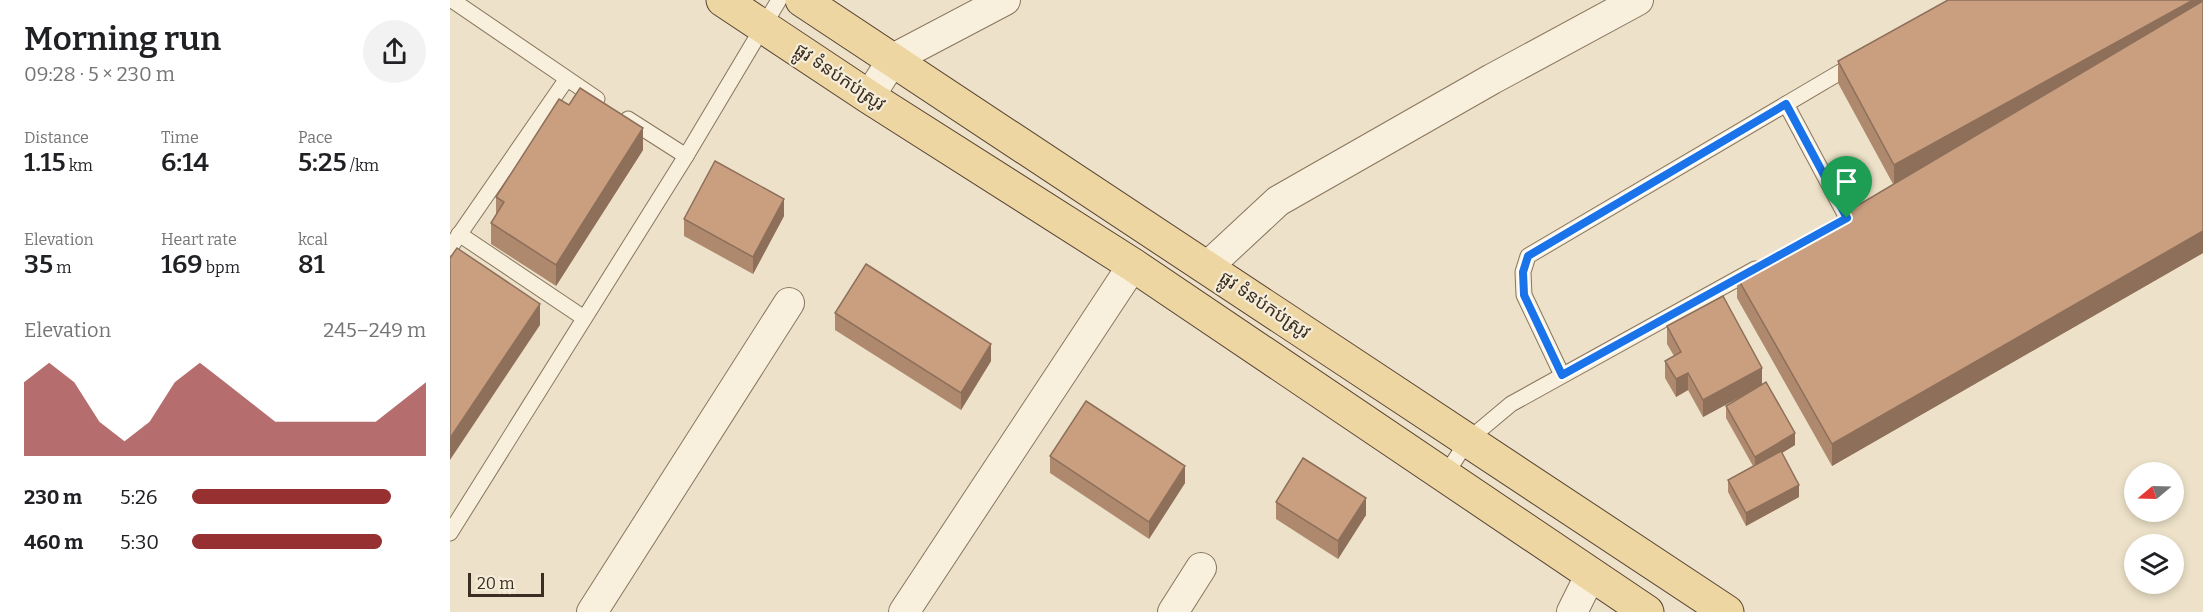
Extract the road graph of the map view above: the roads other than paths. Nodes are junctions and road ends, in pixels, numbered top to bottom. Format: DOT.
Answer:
graph roads {
  1 [pos="452,0"];
  2 [pos="723,0"];
  3 [pos="802,0"];
  4 [pos="1005,0"];
  5 [pos="1638,0"];
  6 [pos="771,13"];
  7 [pos="1869,56"];
  8 [pos="894,59"];
  9 [pos="566,80"];
  10 [pos="869,97"];
  11 [pos="1786,104"];
  12 [pos="686,156"];
  13 [pos="1847,218"];
  14 [pos="459,234"];
  15 [pos="450,248"];
  16 [pos="1766,263"];
  17 [pos="1133,265"];
  18 [pos="1207,267"];
  19 [pos="789,303"];
  20 [pos="584,318"];
  21 [pos="1562,375"];
  22 [pos="1468,440"];
  23 [pos="1444,477"];
  24 [pos="450,533"];
  25 [pos="1201,568"];
  26 [pos="1591,574"];
  27 [pos="592,612"];
  28 [pos="904,612"];
  29 [pos="1173,612"];
  30 [pos="1572,612"];
  31 [pos="1647,612"];
  32 [pos="1727,612"];
  1 -- 9 [label="lane"];
  2 -- 6 [label="main road, ផ្លូវ ទំនប់កប់ស្រូវ"];
  3 -- 8 [label="main road, ផ្លូវ ទំនប់កប់ស្រូវ"];
  4 -- 8 [label="street"];
  5 -- 18 [label="street"];
  6 -- 10 [label="main road, ផ្លូវ ទំនប់កប់ស្រូវ"];
  6 -- 12 [label="lane"];
  7 -- 11 [label="lane"];
  8 -- 10 [label="street"];
  8 -- 18 [label="main road, ផ្លូវ ទំនប់កប់ស្រូវ"];
  9 -- 12 [label="lane"];
  9 -- 14 [label="lane"];
  10 -- 17 [label="main road, ផ្លូវ ទំនប់កប់ស្រូវ"];
  11 -- 13 [label="lane"];
  11 -- 21 [label="lane"];
  12 -- 20 [label="lane"];
  14 -- 15 [label="lane"];
  14 -- 20 [label="lane"];
  16 -- 21 [label="lane"];
  17 -- 23 [label="main road, ផ្លូវ ទំនប់កប់ស្រូវ"];
  17 -- 28 [label="street"];
  18 -- 22 [label="main road, ផ្លូវ ទំនប់កប់ស្រូវ"];
  19 -- 27 [label="street"];
  20 -- 24 [label="lane"];
  21 -- 22 [label="lane"];
  22 -- 23 [label="lane"];
  22 -- 32 [label="main road, ផ្លូវ ទំនប់កប់ស្រូវ"];
  23 -- 26 [label="main road, ផ្លូវ ទំនប់កប់ស្រូវ"];
  25 -- 29 [label="street"];
  26 -- 30 [label="street"];
  26 -- 31 [label="main road, ផ្លូវ ទំនប់កប់ស្រូវ"];
}
